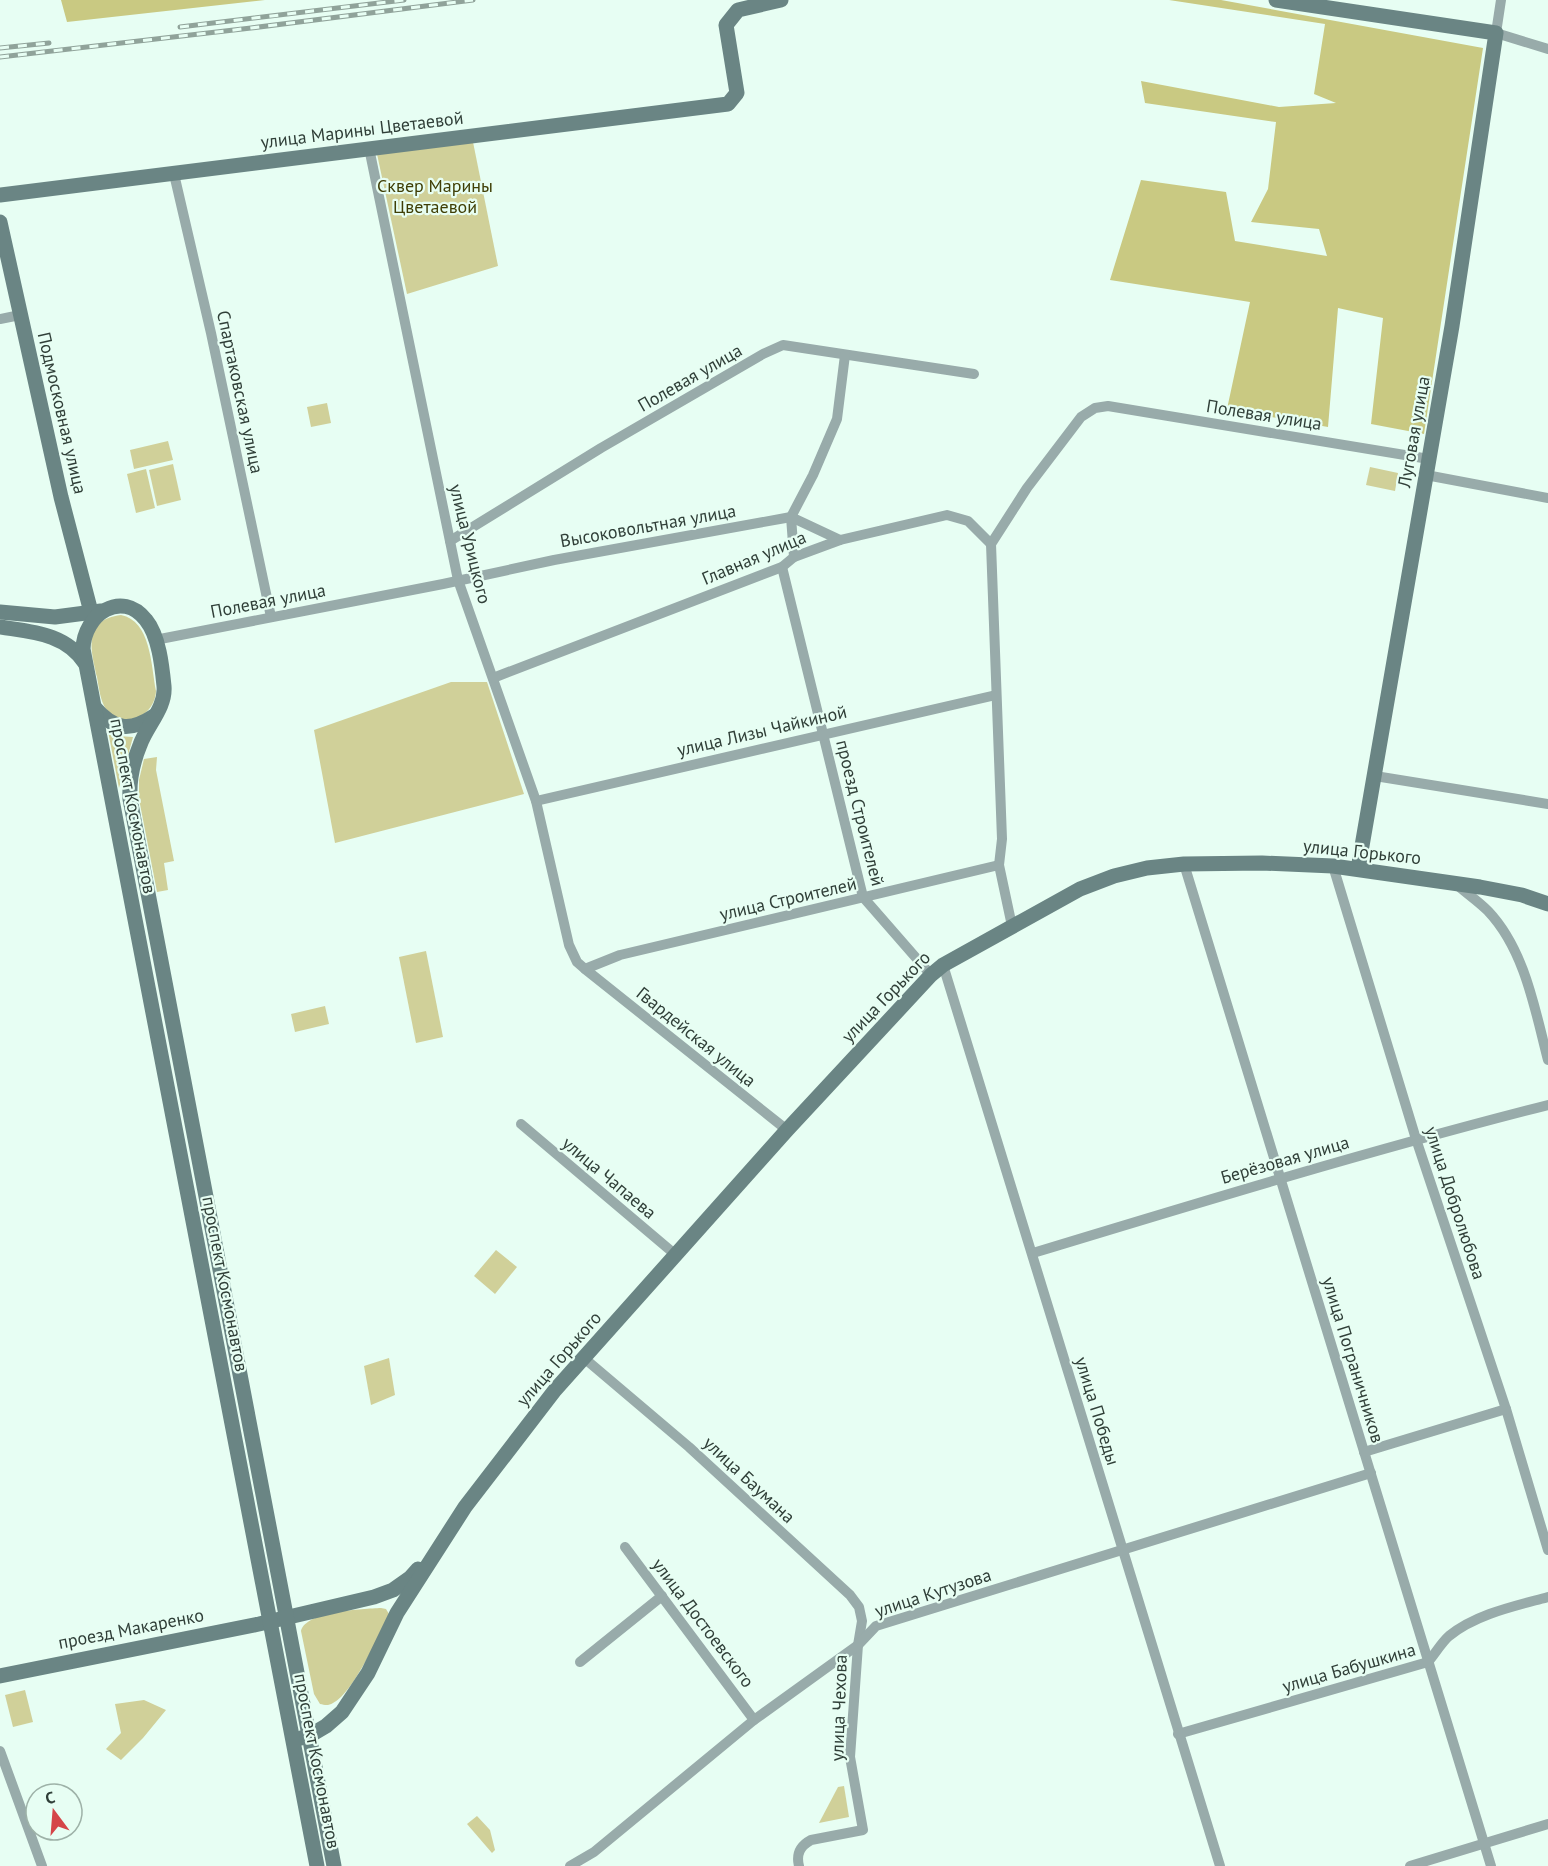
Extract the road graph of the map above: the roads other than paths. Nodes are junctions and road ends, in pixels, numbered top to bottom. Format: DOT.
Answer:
graph roads {
  1 [pos="781,0"];
  2 [pos="1276,0"];
  3 [pos="1501,0"];
  4 [pos="1496,33"];
  5 [pos="1548,49"];
  6 [pos="369,148"];
  7 [pos="174,174"];
  8 [pos="0,195"];
  9 [pos="0,222"];
  10 [pos="20,315"];
  11 [pos="0,319"];
  12 [pos="845,355"];
  13 [pos="974,374"];
  14 [pos="1429,459"];
  15 [pos="1426,475"];
  16 [pos="1548,498"];
  17 [pos="791,517"];
  18 [pos="450,540"];
  19 [pos="840,540"];
  20 [pos="991,544"];
  21 [pos="794,557"];
  22 [pos="782,567"];
  23 [pos="458,580"];
  24 [pos="98,611"];
  25 [pos="0,612"];
  26 [pos="271,617"];
  27 [pos="0,627"];
  28 [pos="155,640"];
  29 [pos="86,664"];
  30 [pos="493,678"];
  31 [pos="996,695"];
  32 [pos="95,708"];
  33 [pos="154,716"];
  34 [pos="823,733"];
  35 [pos="1375,776"];
  36 [pos="536,801"];
  37 [pos="1548,804"];
  38 [pos="1184,864"];
  39 [pos="999,865"];
  40 [pos="1333,866"];
  41 [pos="1358,869"];
  42 [pos="1453,882"];
  43 [pos="863,897"];
  44 [pos="1548,904"];
  45 [pos="1012,926"];
  46 [pos="943,965"];
  47 [pos="585,969"];
  48 [pos="931,975"];
  49 [pos="1548,1060"];
  50 [pos="1548,1105"];
  51 [pos="522,1124"];
  52 [pos="787,1130"];
  53 [pos="1416,1139"];
  54 [pos="1281,1178"];
  55 [pos="1033,1253"];
  56 [pos="677,1256"];
  57 [pos="584,1358"];
  58 [pos="1506,1409"];
  59 [pos="1364,1452"];
  60 [pos="1371,1473"];
  61 [pos="446,1537"];
  62 [pos="625,1547"];
  63 [pos="1122,1550"];
  64 [pos="1548,1551"];
  65 [pos="662,1596"];
  66 [pos="374,1597"];
  67 [pos="1548,1597"];
  68 [pos="397,1613"];
  69 [pos="286,1617"];
  70 [pos="270,1621"];
  71 [pos="858,1644"];
  72 [pos="580,1662"];
  73 [pos="1428,1662"];
  74 [pos="0,1676"];
  75 [pos="754,1720"];
  76 [pos="1178,1734"];
  77 [pos="309,1736"];
  78 [pos="293,1740"];
  79 [pos="0,1751"];
  80 [pos="1548,1824"];
  81 [pos="1484,1844"];
  82 [pos="42,1866"];
  83 [pos="317,1866"];
  84 [pos="334,1866"];
  85 [pos="570,1866"];
  86 [pos="799,1866"];
  87 [pos="1220,1866"];
  88 [pos="1410,1866"];
  89 [pos="1491,1866"];
  1 -- 6 [label="main road, улица Марины Цветаевой"];
  2 -- 4 [label="main road"];
  3 -- 4 [label="street, Луговая улица"];
  4 -- 5 [label="street"];
  4 -- 14 [label="main road, Луговая улица"];
  6 -- 7 [label="main road, улица Марины Цветаевой"];
  6 -- 18 [label="street, улица Урицкого"];
  7 -- 8 [label="main road, улица Марины Цветаевой"];
  7 -- 26 [label="street, Спартаковская улица"];
  9 -- 10 [label="main road, Подмосковная улица"];
  10 -- 11 [label="street"];
  10 -- 24 [label="main road, Подмосковная улица"];
  12 -- 13 [label="street, Полевая улица"];
  12 -- 17 [label="street"];
  12 -- 18 [label="street, Полевая улица"];
  14 -- 15 [label="main road, Луговая улица"];
  14 -- 20 [label="street, Полевая улица"];
  15 -- 16 [label="street"];
  15 -- 35 [label="main road, Луговая улица"];
  17 -- 19 [label="street"];
  17 -- 21 [label="street"];
  17 -- 23 [label="street, Высоковольтная улица"];
  18 -- 23 [label="street, улица Урицкого"];
  19 -- 20 [label="street, Главная улица"];
  19 -- 21 [label="street, Главная улица"];
  20 -- 31 [label="street"];
  21 -- 22 [label="street, Главная улица"];
  22 -- 30 [label="street, Главная улица"];
  22 -- 34 [label="street, проезд Строителей"];
  23 -- 26 [label="street, Полевая улица"];
  23 -- 30 [label="street, улица Урицкого"];
  24 -- 25 [label="main road"];
  24 -- 28 [label="main road, проспект Космонавтов"];
  24 -- 29 [label="main road, проспект Космонавтов"];
  26 -- 28 [label="street, Полевая улица"];
  27 -- 29 [label="main road"];
  28 -- 33 [label="main road, проспект Космонавтов"];
  29 -- 32 [label="main road, проспект Космонавтов"];
  30 -- 36 [label="street, улица Урицкого"];
  31 -- 34 [label="street, улица Лизы Чайкиной"];
  31 -- 39 [label="street"];
  32 -- 33 [label="main road, проспект Космонавтов"];
  32 -- 70 [label="main road, проспект Космонавтов"];
  33 -- 69 [label="main road, проспект Космонавтов"];
  34 -- 36 [label="street, улица Лизы Чайкиной"];
  34 -- 43 [label="street, проезд Строителей"];
  35 -- 37 [label="street"];
  35 -- 41 [label="main road, Луговая улица"];
  36 -- 47 [label="street, улица Урицкого"];
  38 -- 40 [label="main road, улица Горького"];
  38 -- 45 [label="main road, улица Горького"];
  38 -- 54 [label="street, улица Пограничников"];
  39 -- 43 [label="street, улица Строителей"];
  39 -- 45 [label="street"];
  40 -- 41 [label="main road, улица Горького"];
  40 -- 53 [label="street, улица Добролюбова"];
  41 -- 42 [label="main road, улица Горького"];
  42 -- 44 [label="main road, улица Горького"];
  42 -- 49 [label="street"];
  43 -- 47 [label="street, улица Строителей"];
  43 -- 48 [label="street, проезд Строителей"];
  45 -- 46 [label="main road, улица Горького"];
  46 -- 48 [label="main road, улица Горького"];
  46 -- 55 [label="street, улица Победы"];
  47 -- 52 [label="street, Гвардейская улица"];
  48 -- 52 [label="main road, улица Горького"];
  50 -- 53 [label="street, Берёзовая улица"];
  51 -- 56 [label="street, улица Чапаева"];
  52 -- 56 [label="main road, улица Горького"];
  53 -- 54 [label="street, Берёзовая улица"];
  53 -- 58 [label="street, улица Добролюбова"];
  54 -- 55 [label="street, Берёзовая улица"];
  54 -- 59 [label="street, улица Пограничников"];
  55 -- 63 [label="street, улица Победы"];
  56 -- 57 [label="main road, улица Горького"];
  57 -- 61 [label="main road, улица Горького"];
  57 -- 71 [label="street, улица Баумана"];
  58 -- 59 [label="street"];
  58 -- 64 [label="street, улица Добролюбова"];
  59 -- 60 [label="street, улица Пограничников"];
  60 -- 63 [label="street, улица Кутузова"];
  60 -- 73 [label="street, улица Пограничников"];
  61 -- 66 [label="main road, проезд Макаренко"];
  61 -- 68 [label="main road"];
  62 -- 65 [label="street, улица Достоевского"];
  63 -- 71 [label="street, улица Кутузова"];
  63 -- 76 [label="street, улица Победы"];
  65 -- 72 [label="street"];
  65 -- 75 [label="street, улица Достоевского"];
  66 -- 68 [label="main road"];
  66 -- 69 [label="main road, проезд Макаренко"];
  67 -- 73 [label="street, улица Бабушкина"];
  68 -- 77 [label="main road"];
  69 -- 70 [label="main road, проезд Макаренко"];
  69 -- 77 [label="main road, проспект Космонавтов"];
  70 -- 74 [label="main road, проезд Макаренко"];
  70 -- 78 [label="main road, проспект Космонавтов"];
  71 -- 75 [label="street, улица Кутузова"];
  71 -- 86 [label="street, улица Чехова"];
  73 -- 76 [label="street, улица Бабушкина"];
  73 -- 81 [label="street, улица Пограничников"];
  75 -- 85 [label="street, улица Кутузова"];
  76 -- 87 [label="street, улица Победы"];
  77 -- 78 [label="main road"];
  77 -- 84 [label="main road, проспект Космонавтов"];
  78 -- 83 [label="main road, проспект Космонавтов"];
  79 -- 82 [label="street"];
  80 -- 81 [label="street"];
  81 -- 88 [label="street"];
  81 -- 89 [label="street, улица Пограничников"];
}
